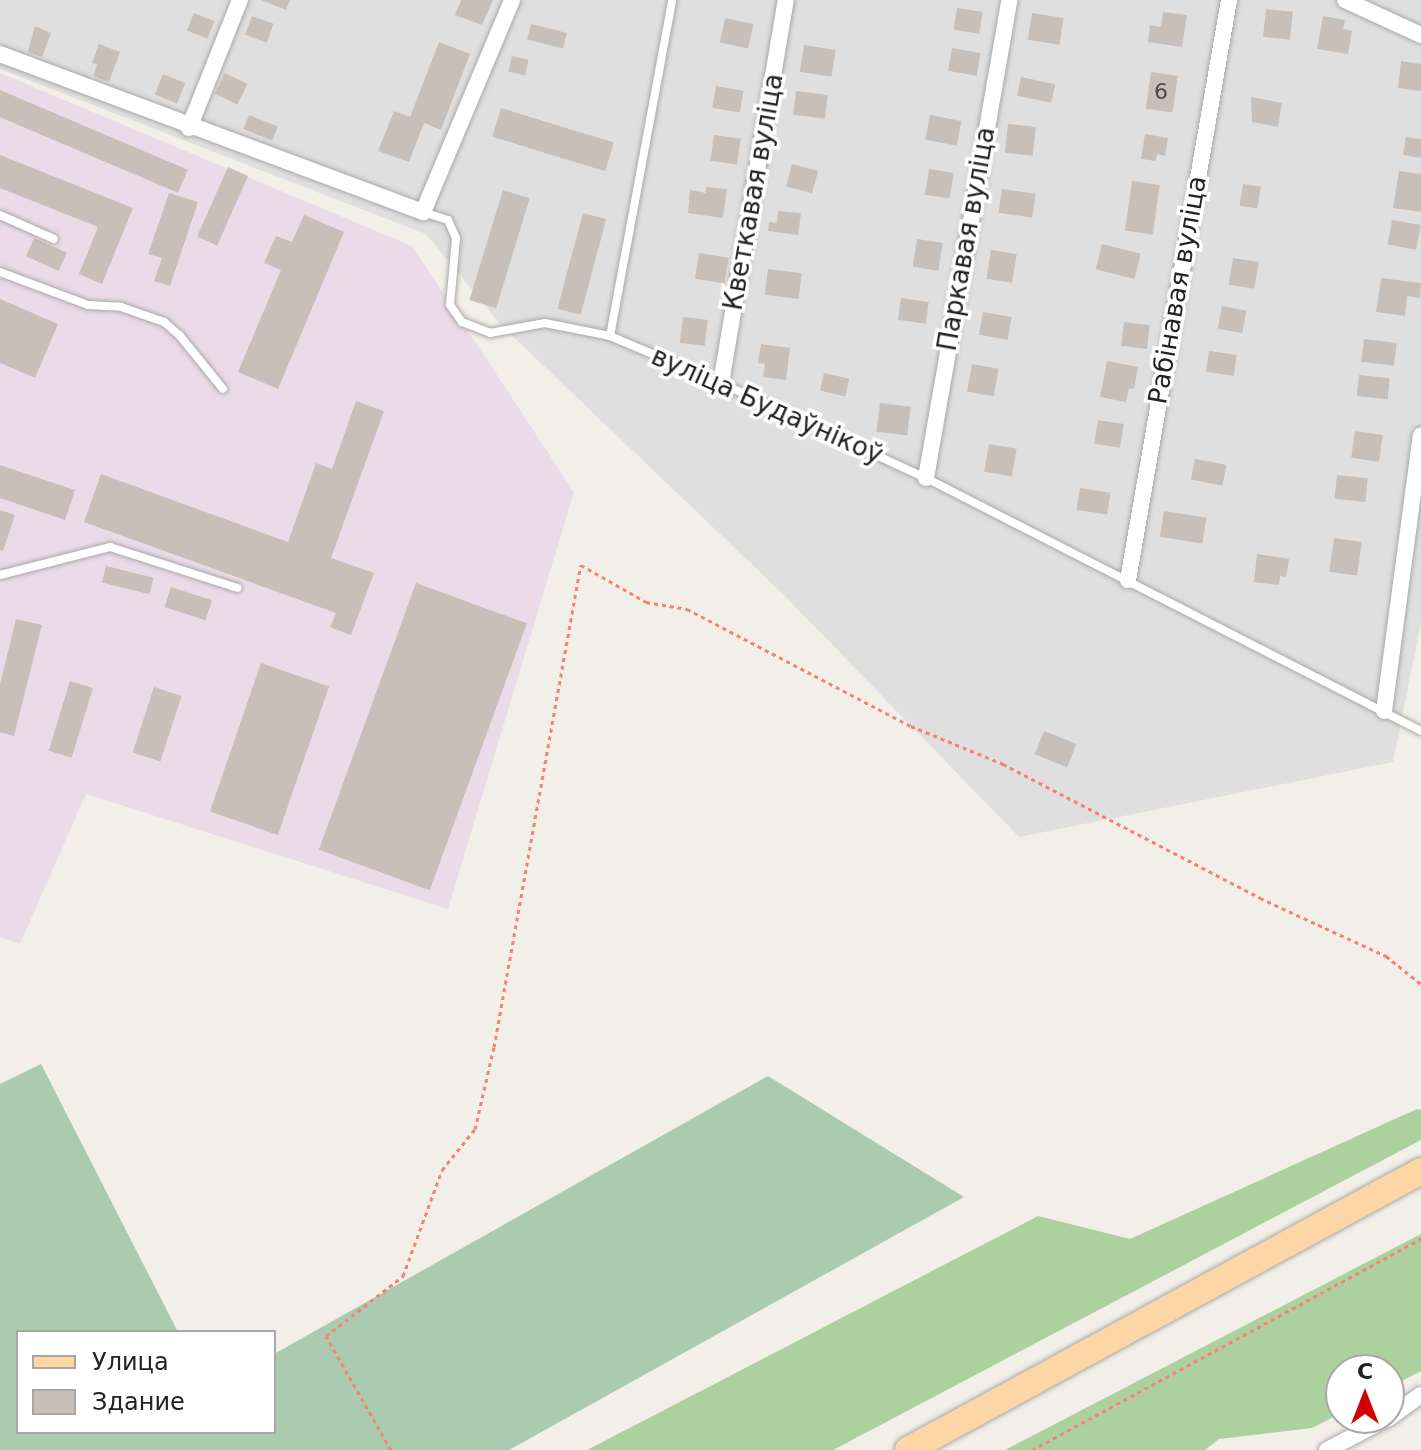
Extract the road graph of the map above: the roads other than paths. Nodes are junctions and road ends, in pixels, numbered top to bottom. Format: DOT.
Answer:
graph roads {
  1 [pos="240,0"];
  2 [pos="512,0"];
  3 [pos="672,0"];
  4 [pos="786,0"];
  5 [pos="1009,0"];
  6 [pos="1229,0"];
  7 [pos="1345,0"];
  8 [pos="1421,35"];
  9 [pos="0,54"];
  10 [pos="189,128"];
  11 [pos="423,212"];
  12 [pos="0,215"];
  13 [pos="54,239"];
  14 [pos="0,272"];
  15 [pos="610,336"];
  16 [pos="721,383"];
  17 [pos="223,389"];
  18 [pos="1421,435"];
  19 [pos="926,478"];
  20 [pos="0,575"];
  21 [pos="1128,580"];
  22 [pos="238,588"];
  23 [pos="1384,711"];
  24 [pos="1421,731"];
  25 [pos="1421,1171"];
  26 [pos="1358,1434"];
  27 [pos="908,1450"];
  28 [pos="1327,1450"];
  1 -- 10 [label="street"];
  2 -- 11 [label="street"];
  3 -- 15 [label="lane"];
  4 -- 16 [label="street, Кветкавая вуліца"];
  5 -- 19 [label="street, Паркавая вуліца"];
  6 -- 21 [label="street, Рабінавая вуліца"];
  7 -- 8 [label="street"];
  9 -- 10 [label="street"];
  10 -- 11 [label="street"];
  11 -- 15 [label="lane, вуліца Будаўнікоў"];
  12 -- 13 [label="lane"];
  14 -- 17 [label="lane"];
  15 -- 16 [label="lane, вуліца Будаўнікоў"];
  16 -- 19 [label="lane, вуліца Будаўнікоў"];
  18 -- 23 [label="street"];
  19 -- 21 [label="lane, вуліца Будаўнікоў"];
  20 -- 22 [label="lane"];
  21 -- 23 [label="lane, вуліца Будаўнікоў"];
  23 -- 24 [label="lane, вуліца Будаўнікоў"];
  25 -- 27 [label="main road"];
  26 -- 28 [label="street"];
}
